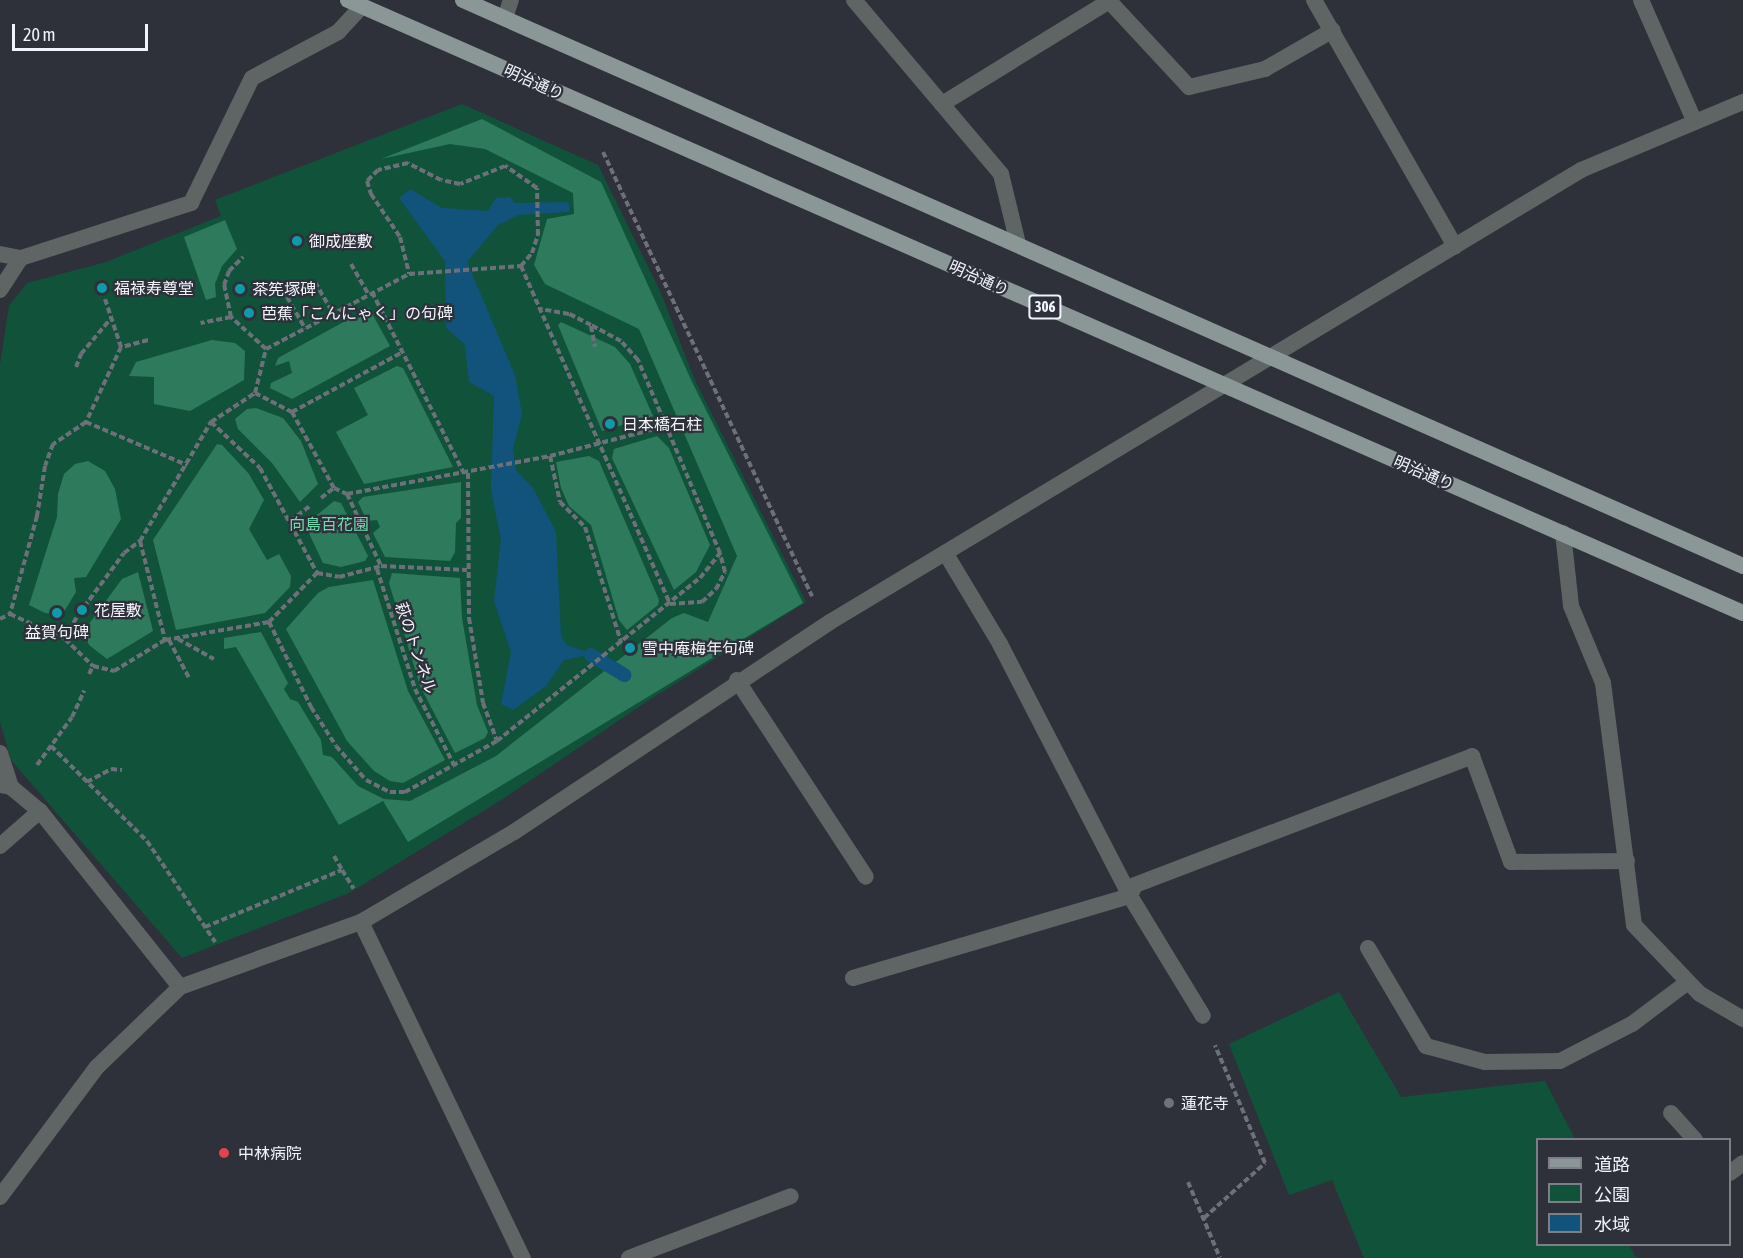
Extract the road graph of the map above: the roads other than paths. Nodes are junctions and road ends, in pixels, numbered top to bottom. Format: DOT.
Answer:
graph roads {
  1 [pos="463,0"];
  2 [pos="511,0"];
  3 [pos="854,0"];
  4 [pos="1314,0"];
  5 [pos="1641,0"];
  6 [pos="1111,2"];
  7 [pos="355,3"];
  8 [pos="505,18"];
  9 [pos="1333,30"];
  10 [pos="1743,102"];
  11 [pos="942,104"];
  12 [pos="1694,120"];
  13 [pos="1018,244"];
  14 [pos="1455,246"];
  15 [pos="0,254"];
  16 [pos="21,258"];
  17 [pos="0,290"];
  18 [pos="1272,357"];
  19 [pos="1222,387"];
  20 [pos="1563,533"];
  21 [pos="946,554"];
  22 [pos="1743,566"];
  23 [pos="1743,613"];
  24 [pos="737,680"];
  25 [pos="0,753"];
  26 [pos="9,788"];
  27 [pos="40,811"];
  28 [pos="0,846"];
  29 [pos="1627,861"];
  30 [pos="866,877"];
  31 [pos="1130,896"];
  32 [pos="361,922"];
  33 [pos="1368,948"];
  34 [pos="853,978"];
  35 [pos="1689,982"];
  36 [pos="180,987"];
  37 [pos="1203,1016"];
  38 [pos="1743,1019"];
  39 [pos="1671,1113"];
  40 [pos="1693,1138"];
  41 [pos="1743,1163"];
  42 [pos="1731,1172"];
  43 [pos="791,1196"];
  44 [pos="0,1197"];
  45 [pos="523,1258"];
  46 [pos="629,1258"];
  1 -- 8 [label="main road"];
  2 -- 8 [label="street"];
  3 -- 11 [label="street"];
  4 -- 9 [label="street"];
  5 -- 12 [label="street"];
  6 -- 9 [label="street"];
  6 -- 11 [label="street"];
  7 -- 16 [label="street"];
  7 -- 19 [label="main road, 明治通り / 306"];
  8 -- 13 [label="main road"];
  9 -- 14 [label="street"];
  10 -- 12 [label="street"];
  11 -- 13 [label="street"];
  12 -- 14 [label="street"];
  13 -- 18 [label="main road"];
  14 -- 18 [label="street"];
  15 -- 16 [label="street"];
  16 -- 17 [label="street"];
  18 -- 19 [label="street"];
  18 -- 22 [label="main road"];
  19 -- 20 [label="main road, 明治通り / 306"];
  19 -- 21 [label="street"];
  20 -- 23 [label="main road, 明治通り / 306"];
  20 -- 29 [label="street"];
  21 -- 24 [label="street"];
  21 -- 31 [label="street"];
  24 -- 30 [label="street"];
  24 -- 32 [label="street"];
  25 -- 26 [label="street"];
  26 -- 27 [label="street"];
  27 -- 28 [label="street"];
  27 -- 36 [label="street"];
  29 -- 31 [label="street"];
  29 -- 35 [label="street"];
  31 -- 34 [label="street"];
  31 -- 37 [label="street"];
  32 -- 36 [label="street"];
  32 -- 45 [label="street"];
  33 -- 35 [label="street"];
  35 -- 38 [label="street"];
  36 -- 44 [label="street"];
  39 -- 40 [label="street"];
  41 -- 42 [label="street"];
  43 -- 46 [label="street"];
}
